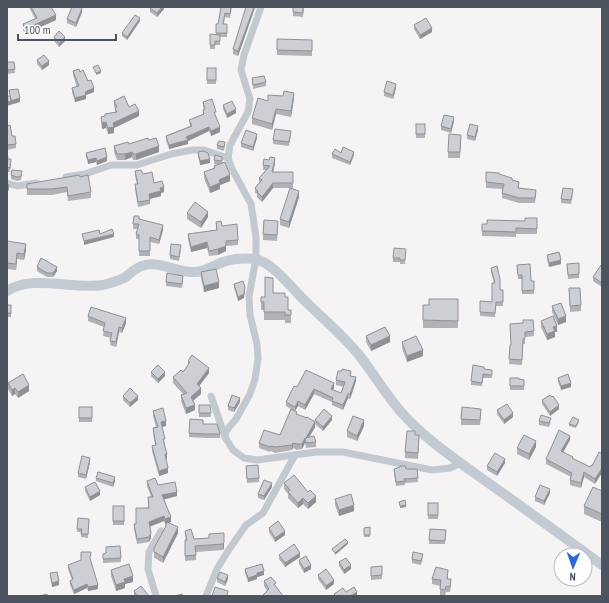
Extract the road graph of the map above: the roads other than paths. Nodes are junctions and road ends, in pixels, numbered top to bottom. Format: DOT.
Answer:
graph roads {
  1 [pos="261,7"];
  2 [pos="228,158"];
  3 [pos="57,179"];
  4 [pos="43,182"];
  5 [pos="7,183"];
  6 [pos="256,259"];
  7 [pos="8,287"];
  8 [pos="211,396"];
  9 [pos="225,437"];
  10 [pos="295,455"];
  11 [pos="460,463"];
  12 [pos="161,531"];
  13 [pos="602,565"];
  14 [pos="156,596"];
  15 [pos="206,596"];
  1 -- 2 [label="street"];
  2 -- 3 [label="street"];
  2 -- 6 [label="street"];
  4 -- 5 [label="street"];
  6 -- 7 [label="main road"];
  6 -- 9 [label="street"];
  6 -- 11 [label="main road"];
  8 -- 9 [label="street"];
  9 -- 10 [label="street"];
  10 -- 11 [label="street"];
  10 -- 15 [label="street"];
  11 -- 13 [label="main road"];
  12 -- 14 [label="street"];
}
